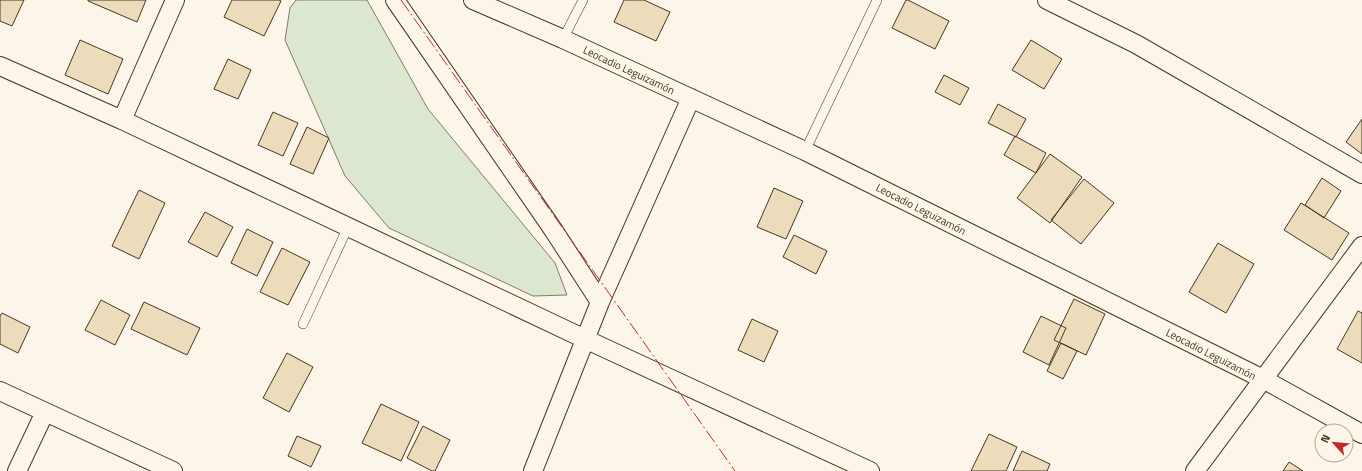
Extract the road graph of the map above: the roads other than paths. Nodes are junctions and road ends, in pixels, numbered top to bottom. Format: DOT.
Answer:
graph roads {
  1 [pos="175,0"];
  2 [pos="395,0"];
  3 [pos="473,0"];
  4 [pos="583,0"];
  5 [pos="877,0"];
  6 [pos="1047,0"];
  7 [pos="563,39"];
  8 [pos="0,66"];
  9 [pos="691,98"];
  10 [pos="122,120"];
  11 [pos="805,151"];
  12 [pos="1362,174"];
  13 [pos="348,227"];
  14 [pos="1362,246"];
  15 [pos="600,302"];
  16 [pos="304,324"];
  17 [pos="585,339"];
  18 [pos="1263,380"];
  19 [pos="0,391"];
  20 [pos="45,412"];
  21 [pos="1362,434"];
  22 [pos="17,471"];
  23 [pos="173,471"];
  24 [pos="532,471"];
  25 [pos="870,471"];
  26 [pos="1195,471"];
  1 -- 10 [label="street"];
  2 -- 15 [label="street"];
  3 -- 7 [label="street, Leocadio Leguizamón"];
  4 -- 7 [label="lane"];
  5 -- 11 [label="lane"];
  6 -- 12 [label="street"];
  7 -- 9 [label="street, Leocadio Leguizamón"];
  8 -- 10 [label="street"];
  9 -- 11 [label="street, Leocadio Leguizamón"];
  9 -- 15 [label="street"];
  10 -- 13 [label="street"];
  11 -- 18 [label="street, Leocadio Leguizamón"];
  13 -- 16 [label="lane"];
  13 -- 17 [label="street"];
  14 -- 18 [label="street"];
  15 -- 17 [label="street"];
  17 -- 24 [label="street"];
  17 -- 25 [label="street"];
  18 -- 21 [label="street, Leocadio Leguizamón"];
  18 -- 26 [label="street"];
  19 -- 20 [label="street"];
  20 -- 22 [label="street"];
  20 -- 23 [label="street"];
}
